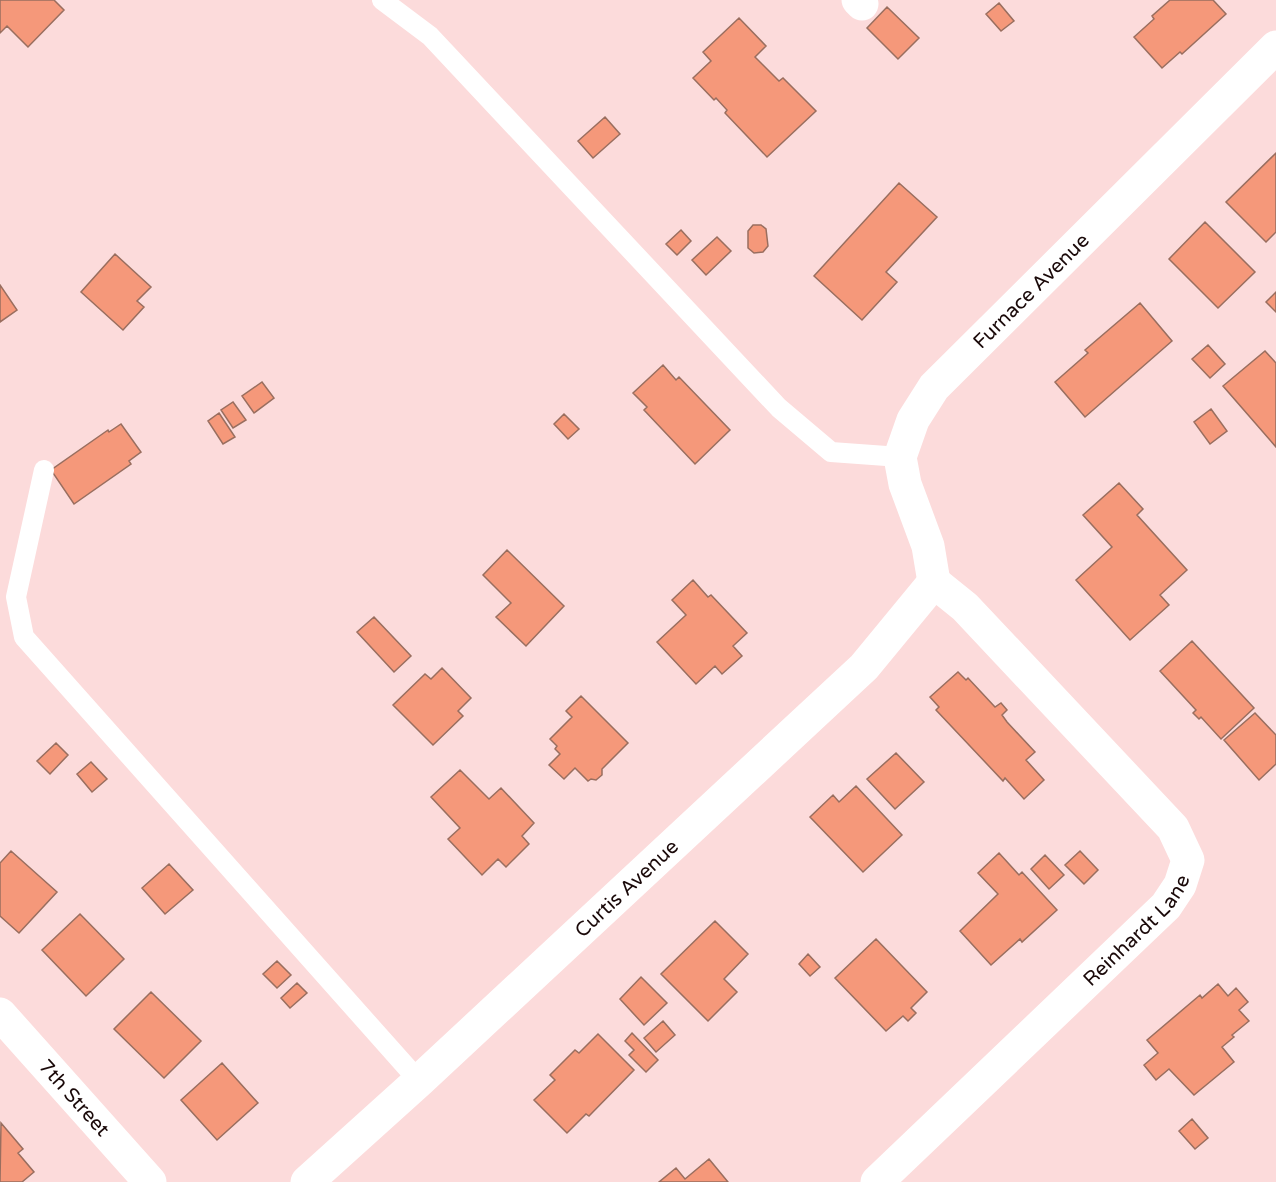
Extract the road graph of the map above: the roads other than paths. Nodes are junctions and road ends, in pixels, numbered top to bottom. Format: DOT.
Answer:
graph roads {
  1 [pos="382,0"];
  2 [pos="1276,47"];
  3 [pos="900,457"];
  4 [pos="44,470"];
  5 [pos="934,582"];
  6 [pos="0,1014"];
  7 [pos="419,1081"];
  8 [pos="150,1182"];
  9 [pos="307,1182"];
  10 [pos="877,1182"];
  1 -- 3 [label="lane"];
  2 -- 3 [label="street, Furnace Avenue"];
  3 -- 5 [label="street"];
  4 -- 7 [label="lane"];
  5 -- 7 [label="street, Curtis Avenue"];
  5 -- 10 [label="street, Reinhardt Lane"];
  6 -- 8 [label="street, 7th Street"];
  7 -- 9 [label="street, Curtis Avenue"];
}
